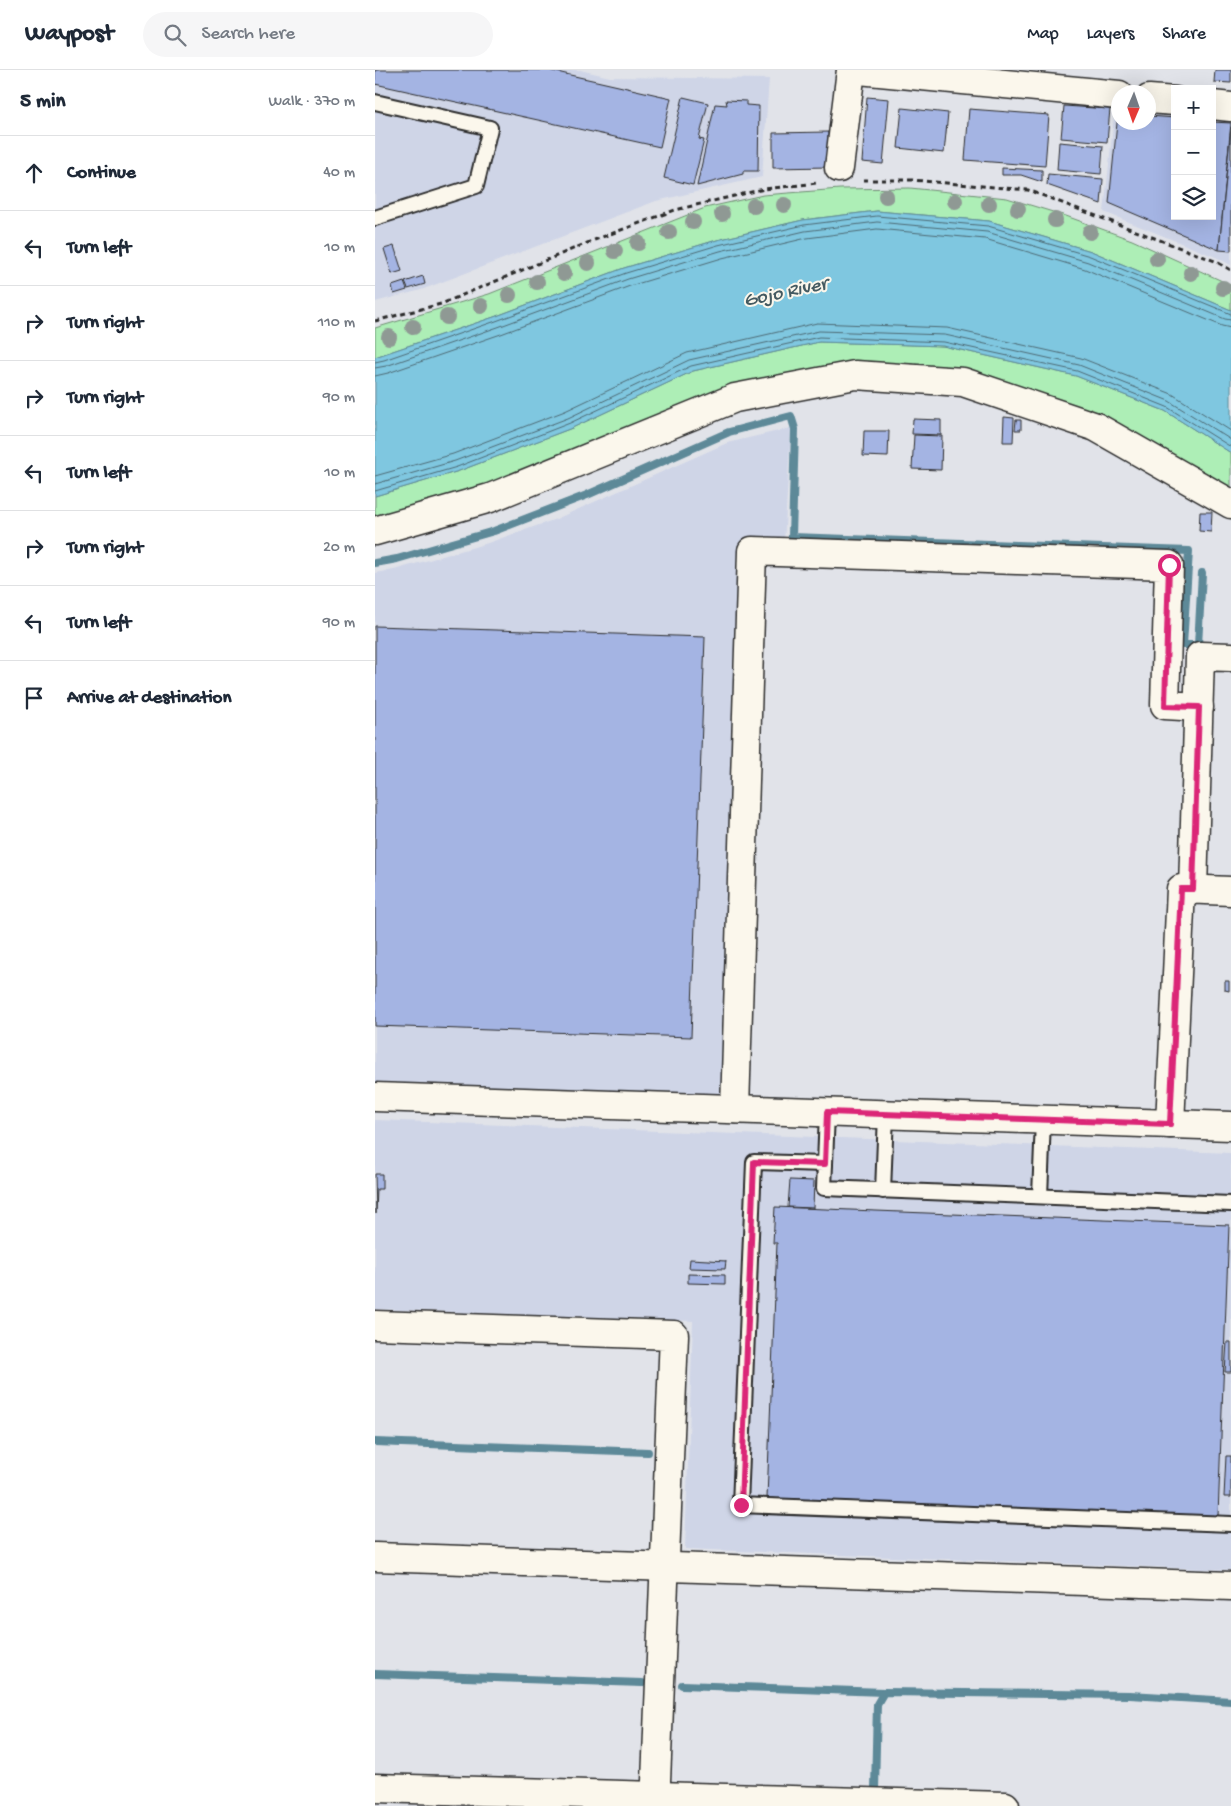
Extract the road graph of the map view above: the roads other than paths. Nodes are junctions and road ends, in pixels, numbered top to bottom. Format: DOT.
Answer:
graph roads {
  1 [pos="851,70"];
  2 [pos="859,70"];
  3 [pos="1111,94"];
  4 [pos="1156,99"];
  5 [pos="1171,101"];
  6 [pos="375,102"];
  7 [pos="1216,105"];
  8 [pos="1231,107"];
  9 [pos="839,177"];
  10 [pos="375,218"];
  11 [pos="1231,504"];
  12 [pos="375,531"];
  13 [pos="1231,657"];
  14 [pos="1199,707"];
  15 [pos="1193,889"];
  16 [pos="1231,891"];
  17 [pos="375,1097"];
  18 [pos="735,1109"];
  19 [pos="827,1112"];
  20 [pos="886,1114"];
  21 [pos="1043,1120"];
  22 [pos="1170,1124"];
  23 [pos="1231,1126"];
  24 [pos="825,1164"];
  25 [pos="883,1190"];
  26 [pos="1040,1196"];
  27 [pos="1231,1204"];
  28 [pos="375,1325"];
  29 [pos="1231,1524"];
  30 [pos="375,1557"];
  31 [pos="665,1567"];
  32 [pos="1231,1586"];
  33 [pos="375,1788"];
  34 [pos="656,1801"];
  35 [pos="1005,1806"];
  1 -- 9 [label="street"];
  2 -- 3 [label="street"];
  4 -- 5 [label="street"];
  6 -- 10 [label="lane"];
  7 -- 8 [label="street"];
  11 -- 12 [label="street"];
  13 -- 14 [label="street"];
  14 -- 15 [label="street"];
  14 -- 18 [label="street"];
  15 -- 16 [label="street"];
  15 -- 22 [label="street"];
  17 -- 18 [label="street"];
  18 -- 19 [label="street"];
  19 -- 20 [label="street"];
  19 -- 24 [label="lane"];
  20 -- 21 [label="street"];
  20 -- 25 [label="lane"];
  21 -- 22 [label="street"];
  21 -- 26 [label="lane"];
  22 -- 23 [label="street"];
  24 -- 25 [label="lane"];
  24 -- 29 [label="lane"];
  25 -- 26 [label="lane"];
  26 -- 27 [label="lane"];
  28 -- 31 [label="street"];
  30 -- 31 [label="street"];
  31 -- 32 [label="street"];
  31 -- 34 [label="street"];
  33 -- 34 [label="street"];
  34 -- 35 [label="street"];
}
